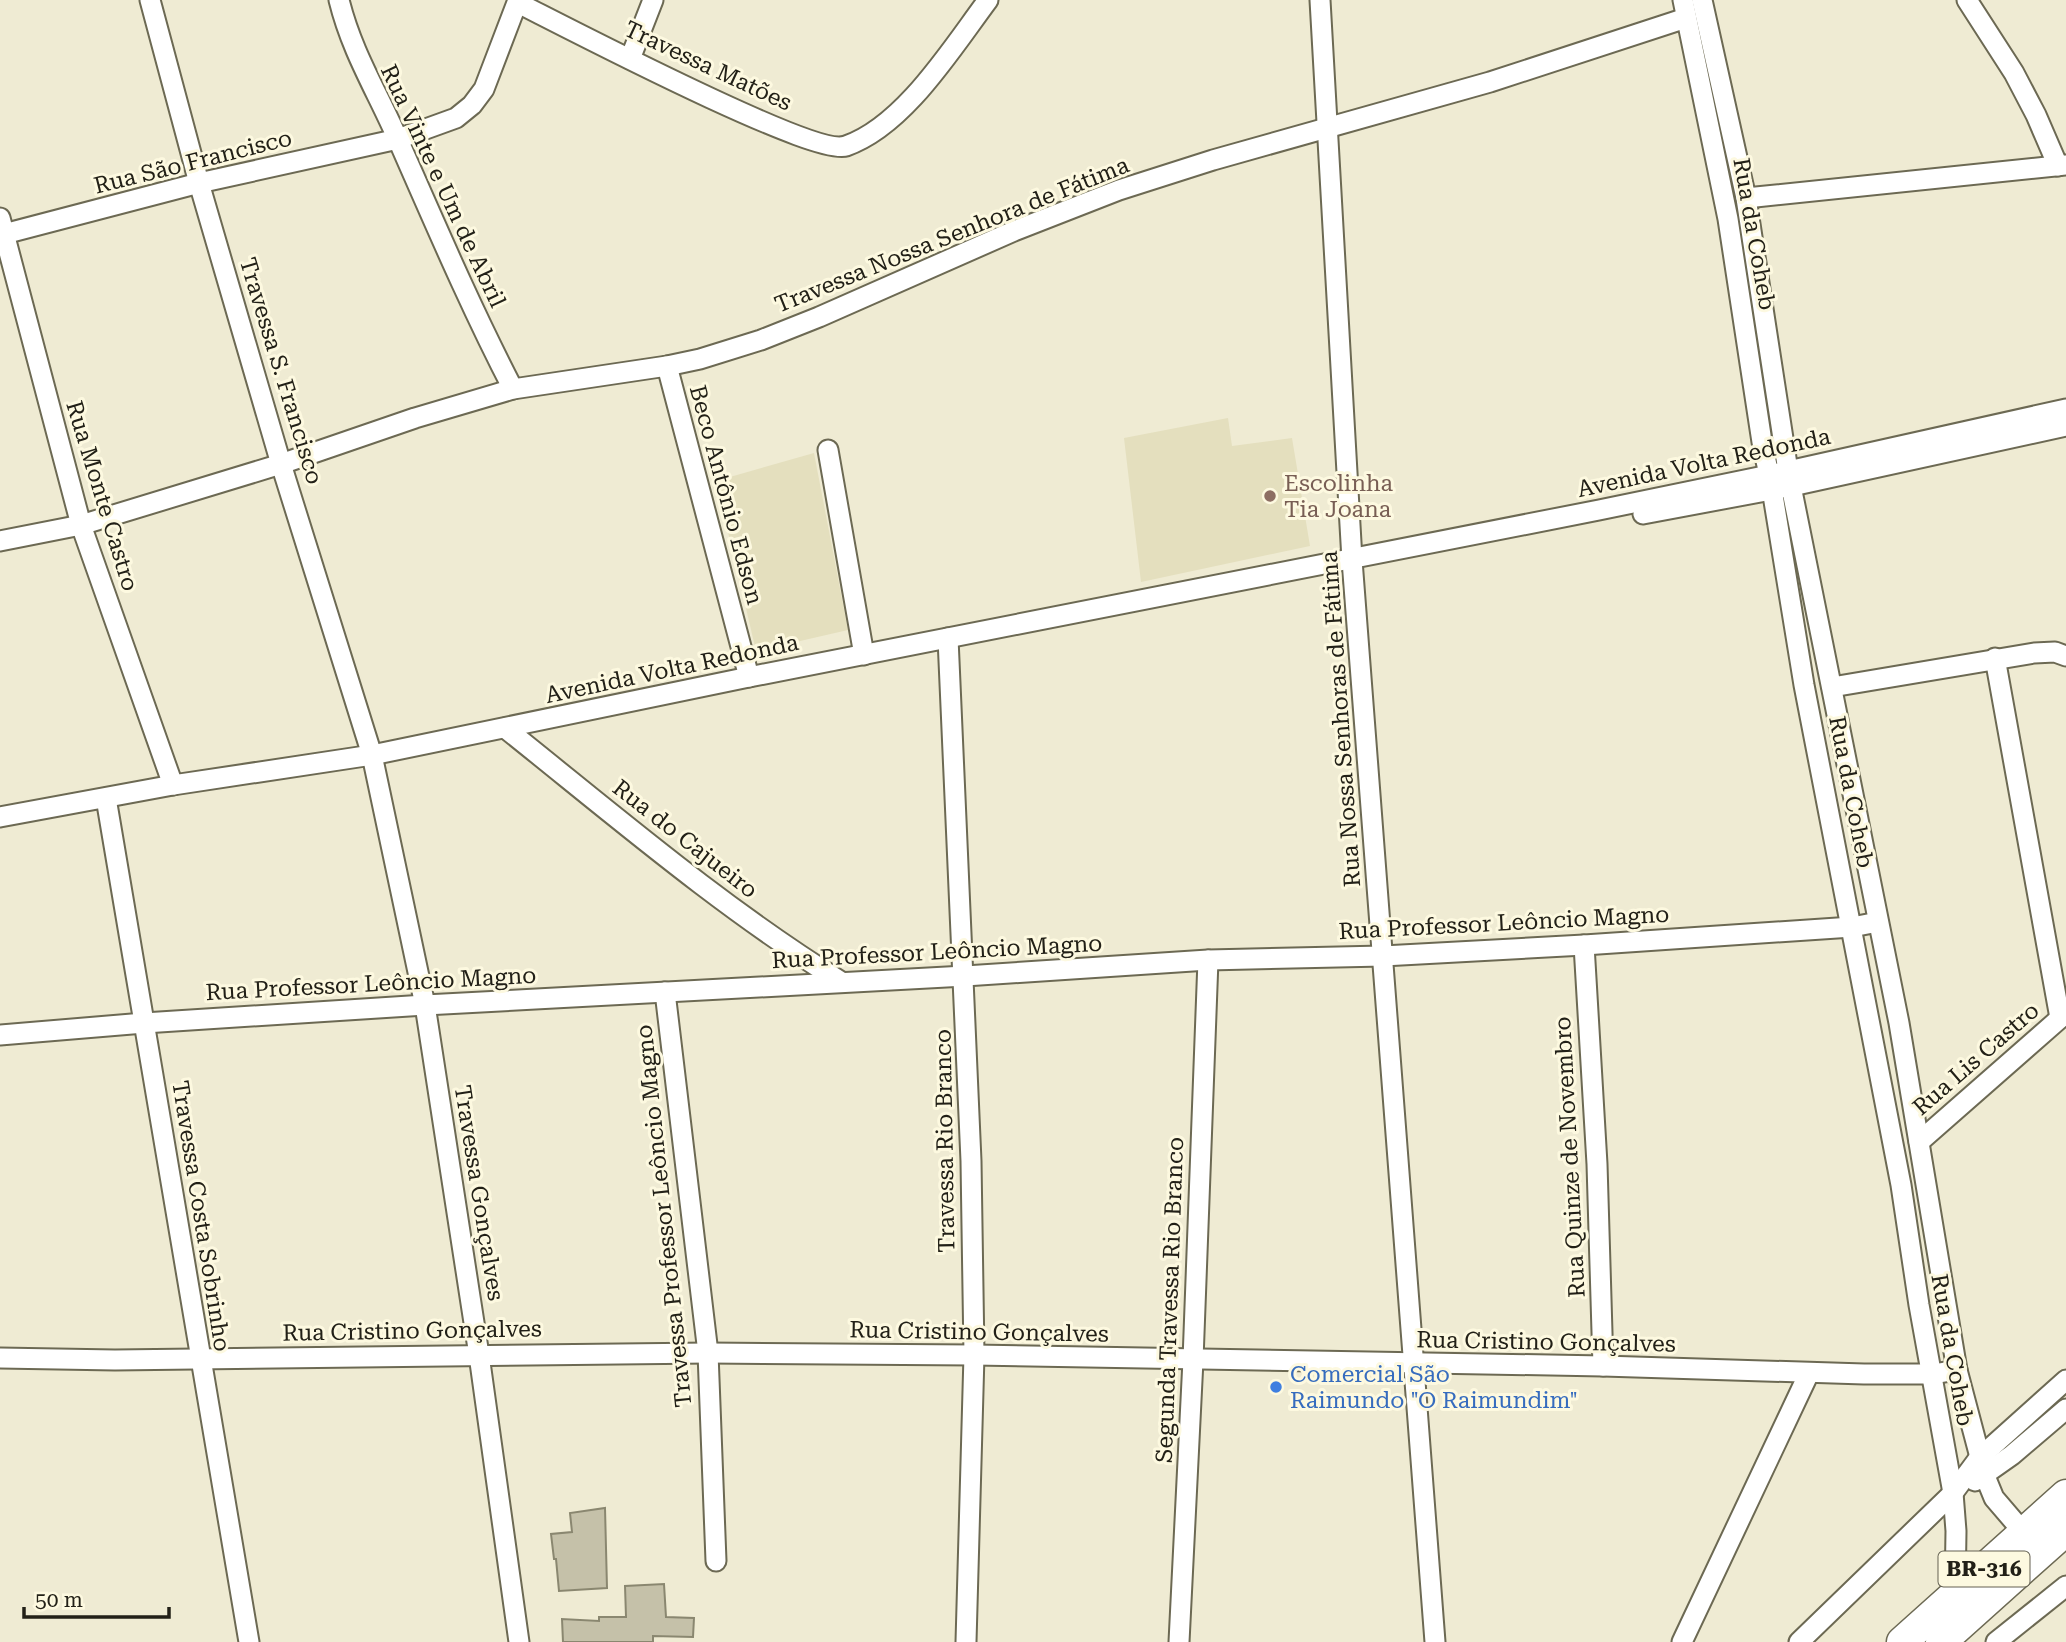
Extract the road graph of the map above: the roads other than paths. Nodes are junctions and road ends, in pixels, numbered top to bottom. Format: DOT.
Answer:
graph roads {
  1 [pos="150,0"];
  2 [pos="339,0"];
  3 [pos="653,0"];
  4 [pos="988,0"];
  5 [pos="1320,0"];
  6 [pos="1702,0"];
  7 [pos="1967,0"];
  8 [pos="518,1"];
  9 [pos="1684,9"];
  10 [pos="630,59"];
  11 [pos="1327,128"];
  12 [pos="398,139"];
  13 [pos="2062,166"];
  14 [pos="199,183"];
  15 [pos="1746,198"];
  16 [pos="1,229"];
  17 [pos="667,366"];
  18 [pos="513,389"];
  19 [pos="2066,409"];
  20 [pos="2066,426"];
  21 [pos="828,450"];
  22 [pos="281,464"];
  23 [pos="1781,480"];
  24 [pos="81,525"];
  25 [pos="0,541"];
  26 [pos="1352,560"];
  27 [pos="948,638"];
  28 [pos="864,654"];
  29 [pos="2066,656"];
  30 [pos="1995,658"];
  31 [pos="749,677"];
  32 [pos="1832,687"];
  33 [pos="505,728"];
  34 [pos="372,755"];
  35 [pos="173,785"];
  36 [pos="106,798"];
  37 [pos="0,817"];
  38 [pos="1878,922"];
  39 [pos="1852,927"];
  40 [pos="1584,945"];
  41 [pos="1383,956"];
  42 [pos="1208,960"];
  43 [pos="965,976"];
  44 [pos="840,981"];
  45 [pos="665,992"];
  46 [pos="425,1005"];
  47 [pos="2063,1015"];
  48 [pos="144,1023"];
  49 [pos="0,1035"];
  50 [pos="1919,1142"];
  51 [pos="708,1353"];
  52 [pos="479,1355"];
  53 [pos="974,1355"];
  54 [pos="0,1358"];
  55 [pos="200,1358"];
  56 [pos="1193,1360"];
  57 [pos="1415,1364"];
  58 [pos="1603,1366"];
  59 [pos="1958,1370"];
  60 [pos="1809,1373"];
  61 [pos="1933,1374"];
  62 [pos="2066,1380"];
  63 [pos="2066,1409"];
  64 [pos="1982,1467"];
  65 [pos="1953,1493"];
  66 [pos="2066,1495"];
  67 [pos="2066,1530"];
  68 [pos="2024,1533"];
  69 [pos="716,1561"];
  70 [pos="2066,1586"];
  71 [pos="1955,1595"];
  72 [pos="249,1642"];
  73 [pos="519,1642"];
  74 [pos="966,1642"];
  75 [pos="1178,1642"];
  76 [pos="1435,1642"];
  77 [pos="1682,1642"];
  78 [pos="1799,1642"];
  79 [pos="1902,1642"];
  80 [pos="1941,1642"];
  81 [pos="1996,1642"];
  1 -- 14 [label="street, Travessa S. Francisco"];
  2 -- 12 [label="street, Rua Vinte e Um de Abril"];
  3 -- 10 [label="street"];
  4 -- 10 [label="street, Travessa Matões"];
  5 -- 11 [label="street, Rua Nossa Senhoras de Fátima"];
  6 -- 15 [label="street, Rua da Coheb"];
  7 -- 13 [label="street"];
  8 -- 10 [label="street, Travessa Matões"];
  8 -- 12 [label="street, Rua São Francisco"];
  9 -- 11 [label="street, Travessa Nossa Senhora de Fátima"];
  9 -- 23 [label="street, Rua da Coheb"];
  11 -- 17 [label="street, Travessa Nossa Senhora de Fátima"];
  11 -- 26 [label="street, Rua Nossa Senhoras de Fátima"];
  12 -- 14 [label="street, Rua São Francisco"];
  12 -- 18 [label="street, Rua Vinte e Um de Abril"];
  13 -- 15 [label="street"];
  14 -- 16 [label="street, Rua São Francisco"];
  14 -- 22 [label="street, Travessa S. Francisco"];
  15 -- 23 [label="street, Rua da Coheb"];
  16 -- 24 [label="street, Rua Monte Castro"];
  17 -- 18 [label="street, Travessa Nossa Senhora de Fátima"];
  17 -- 31 [label="street, Beco Antônio Edson"];
  18 -- 22 [label="street, Travessa Nossa Senhora de Fátima"];
  19 -- 23 [label="street, Avenida Volta Redonda"];
  20 -- 23 [label="street, Avenida Volta Redonda"];
  21 -- 28 [label="street"];
  22 -- 24 [label="street, Travessa Nossa Senhora de Fátima"];
  22 -- 34 [label="street, Travessa S. Francisco"];
  23 -- 26 [label="street, Avenida Volta Redonda"];
  23 -- 32 [label="street, Rua da Coheb"];
  23 -- 39 [label="street, Rua da Coheb"];
  24 -- 25 [label="street, Travessa Nossa Senhora de Fátima"];
  24 -- 35 [label="street, Rua Monte Castro"];
  26 -- 27 [label="street, Avenida Volta Redonda"];
  26 -- 41 [label="street, Rua Nossa Senhoras de Fátima"];
  27 -- 28 [label="street, Avenida Volta Redonda"];
  27 -- 43 [label="street, Travessa Rio Branco"];
  28 -- 31 [label="street, Avenida Volta Redonda"];
  29 -- 30 [label="street"];
  30 -- 32 [label="street"];
  30 -- 47 [label="street"];
  31 -- 33 [label="street, Avenida Volta Redonda"];
  32 -- 38 [label="street, Rua da Coheb"];
  33 -- 34 [label="street, Avenida Volta Redonda"];
  33 -- 44 [label="street, Rua do Cajueiro"];
  34 -- 35 [label="street, Avenida Volta Redonda"];
  34 -- 46 [label="street, Travessa Gonçalves"];
  35 -- 36 [label="street, Avenida Volta Redonda"];
  36 -- 37 [label="street, Avenida Volta Redonda"];
  36 -- 48 [label="street, Travessa Costa Sobrinho"];
  38 -- 39 [label="street, Rua Professor Leôncio Magno"];
  38 -- 50 [label="street, Rua da Coheb"];
  39 -- 40 [label="street, Rua Professor Leôncio Magno"];
  39 -- 61 [label="street, Rua da Coheb"];
  40 -- 41 [label="street, Rua Professor Leôncio Magno"];
  40 -- 58 [label="street, Rua Quinze de Novembro"];
  41 -- 42 [label="street, Rua Professor Leôncio Magno"];
  41 -- 57 [label="street, Rua Nossa Senhoras de Fátima"];
  42 -- 43 [label="street, Rua Professor Leôncio Magno"];
  42 -- 56 [label="street, Segunda Travessa Rio Branco"];
  43 -- 44 [label="street, Rua Professor Leôncio Magno"];
  43 -- 53 [label="street, Travessa Rio Branco"];
  44 -- 45 [label="street, Rua Professor Leôncio Magno"];
  45 -- 46 [label="street, Rua Professor Leôncio Magno"];
  45 -- 51 [label="street, Travessa Professor Leôncio Magno"];
  46 -- 48 [label="street, Rua Professor Leôncio Magno"];
  46 -- 52 [label="street, Travessa Gonçalves"];
  47 -- 50 [label="street, Rua Lis Castro"];
  48 -- 49 [label="street, Rua Professor Leôncio Magno"];
  48 -- 55 [label="street, Travessa Costa Sobrinho"];
  50 -- 59 [label="street, Rua da Coheb"];
  51 -- 52 [label="street, Rua Cristino Gonçalves"];
  51 -- 53 [label="street, Rua Cristino Gonçalves"];
  51 -- 69 [label="street, Travessa Professor Leôncio Magno"];
  52 -- 55 [label="street, Rua Cristino Gonçalves"];
  52 -- 73 [label="street, Travessa Gonçalves"];
  53 -- 56 [label="street, Rua Cristino Gonçalves"];
  53 -- 74 [label="street, Travessa Rio Branco"];
  54 -- 55 [label="street, Rua Cristino Gonçalves"];
  55 -- 72 [label="street, Travessa Costa Sobrinho"];
  56 -- 57 [label="street, Rua Cristino Gonçalves"];
  56 -- 75 [label="street, Segunda Travessa Rio Branco"];
  57 -- 58 [label="street, Rua Cristino Gonçalves"];
  57 -- 76 [label="street, Rua Nossa Senhoras de Fátima"];
  58 -- 60 [label="street, Rua Cristino Gonçalves"];
  59 -- 61 [label="street, Rua Cristino Gonçalves"];
  59 -- 64 [label="street, Rua da Coheb"];
  60 -- 61 [label="street, Rua Cristino Gonçalves"];
  60 -- 77 [label="street"];
  61 -- 65 [label="street, Rua da Coheb"];
  62 -- 64 [label="street"];
  63 -- 64 [label="street"];
  64 -- 65 [label="street"];
  64 -- 68 [label="street, Rua da Coheb"];
  65 -- 71 [label="street, Rua da Coheb"];
  65 -- 78 [label="street"];
  66 -- 68 [label="highway, BR-316"];
  67 -- 80 [label="highway, BR-316"];
  68 -- 71 [label="highway, BR-316"];
  70 -- 81 [label="street"];
  71 -- 79 [label="highway, BR-316"];
}
